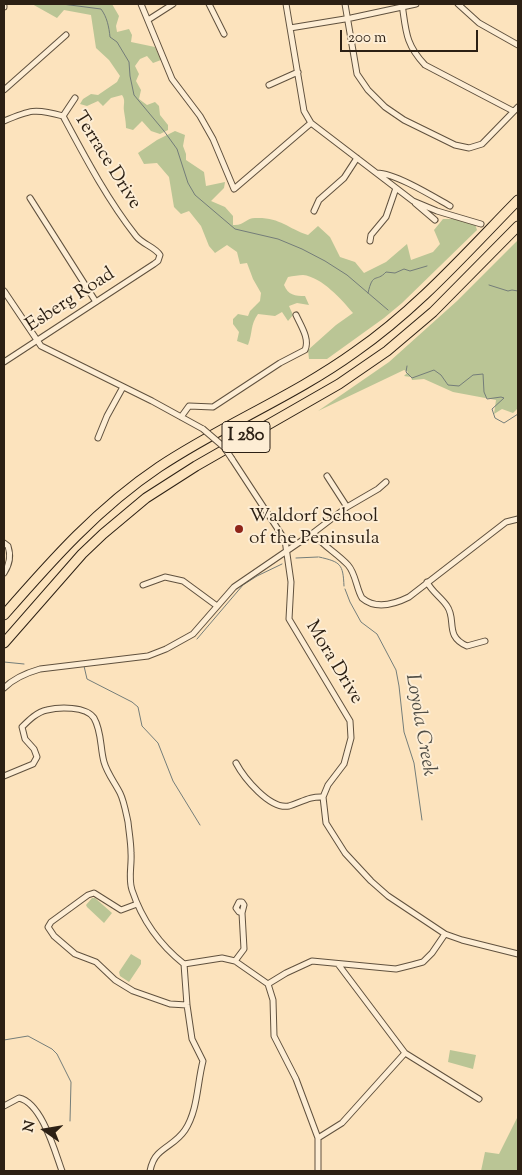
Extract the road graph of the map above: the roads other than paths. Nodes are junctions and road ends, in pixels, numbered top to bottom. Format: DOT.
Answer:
graph roads {
  1 [pos="141,4"];
  2 [pos="173,4"];
  3 [pos="210,4"];
  4 [pos="286,4"];
  5 [pos="345,4"];
  6 [pos="416,4"];
  7 [pos="458,4"];
  8 [pos="402,6"];
  9 [pos="348,18"];
  10 [pos="148,20"];
  11 [pos="290,28"];
  12 [pos="224,34"];
  13 [pos="66,35"];
  14 [pos="518,45"];
  15 [pos="298,72"];
  16 [pos="269,85"];
  17 [pos="4,90"];
  18 [pos="75,98"];
  19 [pos="518,107"];
  20 [pos="513,111"];
  21 [pos="63,116"];
  22 [pos="4,121"];
  23 [pos="311,123"];
  24 [pos="357,158"];
  25 [pos="376,173"];
  26 [pos="396,188"];
  27 [pos="30,198"];
  28 [pos="413,200"];
  29 [pos="518,200"];
  30 [pos="450,206"];
  31 [pos="314,211"];
  32 [pos="435,220"];
  33 [pos="481,224"];
  34 [pos="515,229"];
  35 [pos="370,241"];
  36 [pos="154,264"];
  37 [pos="4,290"];
  38 [pos="96,302"];
  39 [pos="296,315"];
  40 [pos="37,340"];
  41 [pos="4,362"];
  42 [pos="123,387"];
  43 [pos="181,417"];
  44 [pos="98,438"];
  45 [pos="327,476"];
  46 [pos="386,482"];
  47 [pos="347,506"];
  48 [pos="518,520"];
  49 [pos="313,533"];
  50 [pos="4,543"];
  51 [pos="287,551"];
  52 [pos="4,572"];
  53 [pos="427,582"];
  54 [pos="143,585"];
  55 [pos="217,606"];
  56 [pos="4,615"];
  57 [pos="485,641"];
  58 [pos="4,643"];
  59 [pos="4,688"];
  60 [pos="236,763"];
  61 [pos="4,776"];
  62 [pos="323,797"];
  63 [pos="138,904"];
  64 [pos="242,913"];
  65 [pos="445,934"];
  66 [pos="518,954"];
  67 [pos="235,961"];
  68 [pos="184,964"];
  69 [pos="338,964"];
  70 [pos="268,984"];
  71 [pos="187,1005"];
  72 [pos="405,1053"];
  73 [pos="479,1099"];
  74 [pos="4,1106"];
  75 [pos="318,1138"];
  76 [pos="62,1171"];
  77 [pos="150,1171"];
  78 [pos="318,1171"];
  1 -- 10 [label="street"];
  2 -- 10 [label="street"];
  3 -- 12 [label="street"];
  4 -- 11 [label="street"];
  5 -- 9 [label="street"];
  6 -- 8 [label="street"];
  7 -- 14 [label="street"];
  8 -- 9 [label="street"];
  8 -- 20 [label="street"];
  9 -- 11 [label="street"];
  9 -- 20 [label="street"];
  10 -- 23 [label="street"];
  11 -- 15 [label="street"];
  13 -- 17 [label="street"];
  15 -- 16 [label="street"];
  15 -- 23 [label="street"];
  18 -- 21 [label="street"];
  19 -- 20 [label="street"];
  21 -- 22 [label="street, Terrace Drive"];
  21 -- 36 [label="street, Terrace Drive"];
  23 -- 24 [label="street"];
  24 -- 25 [label="street"];
  24 -- 31 [label="street"];
  25 -- 26 [label="street"];
  25 -- 30 [label="street"];
  26 -- 28 [label="street"];
  26 -- 35 [label="street"];
  27 -- 38 [label="street"];
  28 -- 32 [label="street"];
  28 -- 33 [label="street"];
  29 -- 56 [label="highway, I 280"];
  34 -- 58 [label="highway, I 280"];
  36 -- 38 [label="street, Esberg Road"];
  37 -- 40 [label="street, Mora Drive"];
  38 -- 40 [label="street, Esberg Road"];
  39 -- 43 [label="street"];
  40 -- 41 [label="street, Esberg Road"];
  40 -- 42 [label="street, Mora Drive"];
  42 -- 43 [label="street, Mora Drive"];
  42 -- 44 [label="street"];
  43 -- 51 [label="street, Mora Drive, bridge"];
  45 -- 47 [label="street"];
  46 -- 47 [label="street"];
  47 -- 49 [label="street"];
  48 -- 53 [label="street"];
  49 -- 51 [label="street"];
  49 -- 53 [label="street"];
  50 -- 52 [label="street"];
  51 -- 55 [label="street"];
  51 -- 62 [label="street, Mora Drive"];
  53 -- 57 [label="street"];
  54 -- 55 [label="street"];
  55 -- 59 [label="street"];
  60 -- 62 [label="street"];
  61 -- 63 [label="street"];
  62 -- 65 [label="street"];
  63 -- 68 [label="street"];
  63 -- 71 [label="street"];
  64 -- 67 [label="street"];
  65 -- 66 [label="street"];
  65 -- 69 [label="street"];
  67 -- 68 [label="street"];
  67 -- 70 [label="street"];
  68 -- 71 [label="street"];
  69 -- 70 [label="street"];
  69 -- 72 [label="street"];
  70 -- 75 [label="street"];
  71 -- 77 [label="street"];
  72 -- 73 [label="street"];
  72 -- 75 [label="street"];
  74 -- 76 [label="street"];
  75 -- 78 [label="street"];
}
